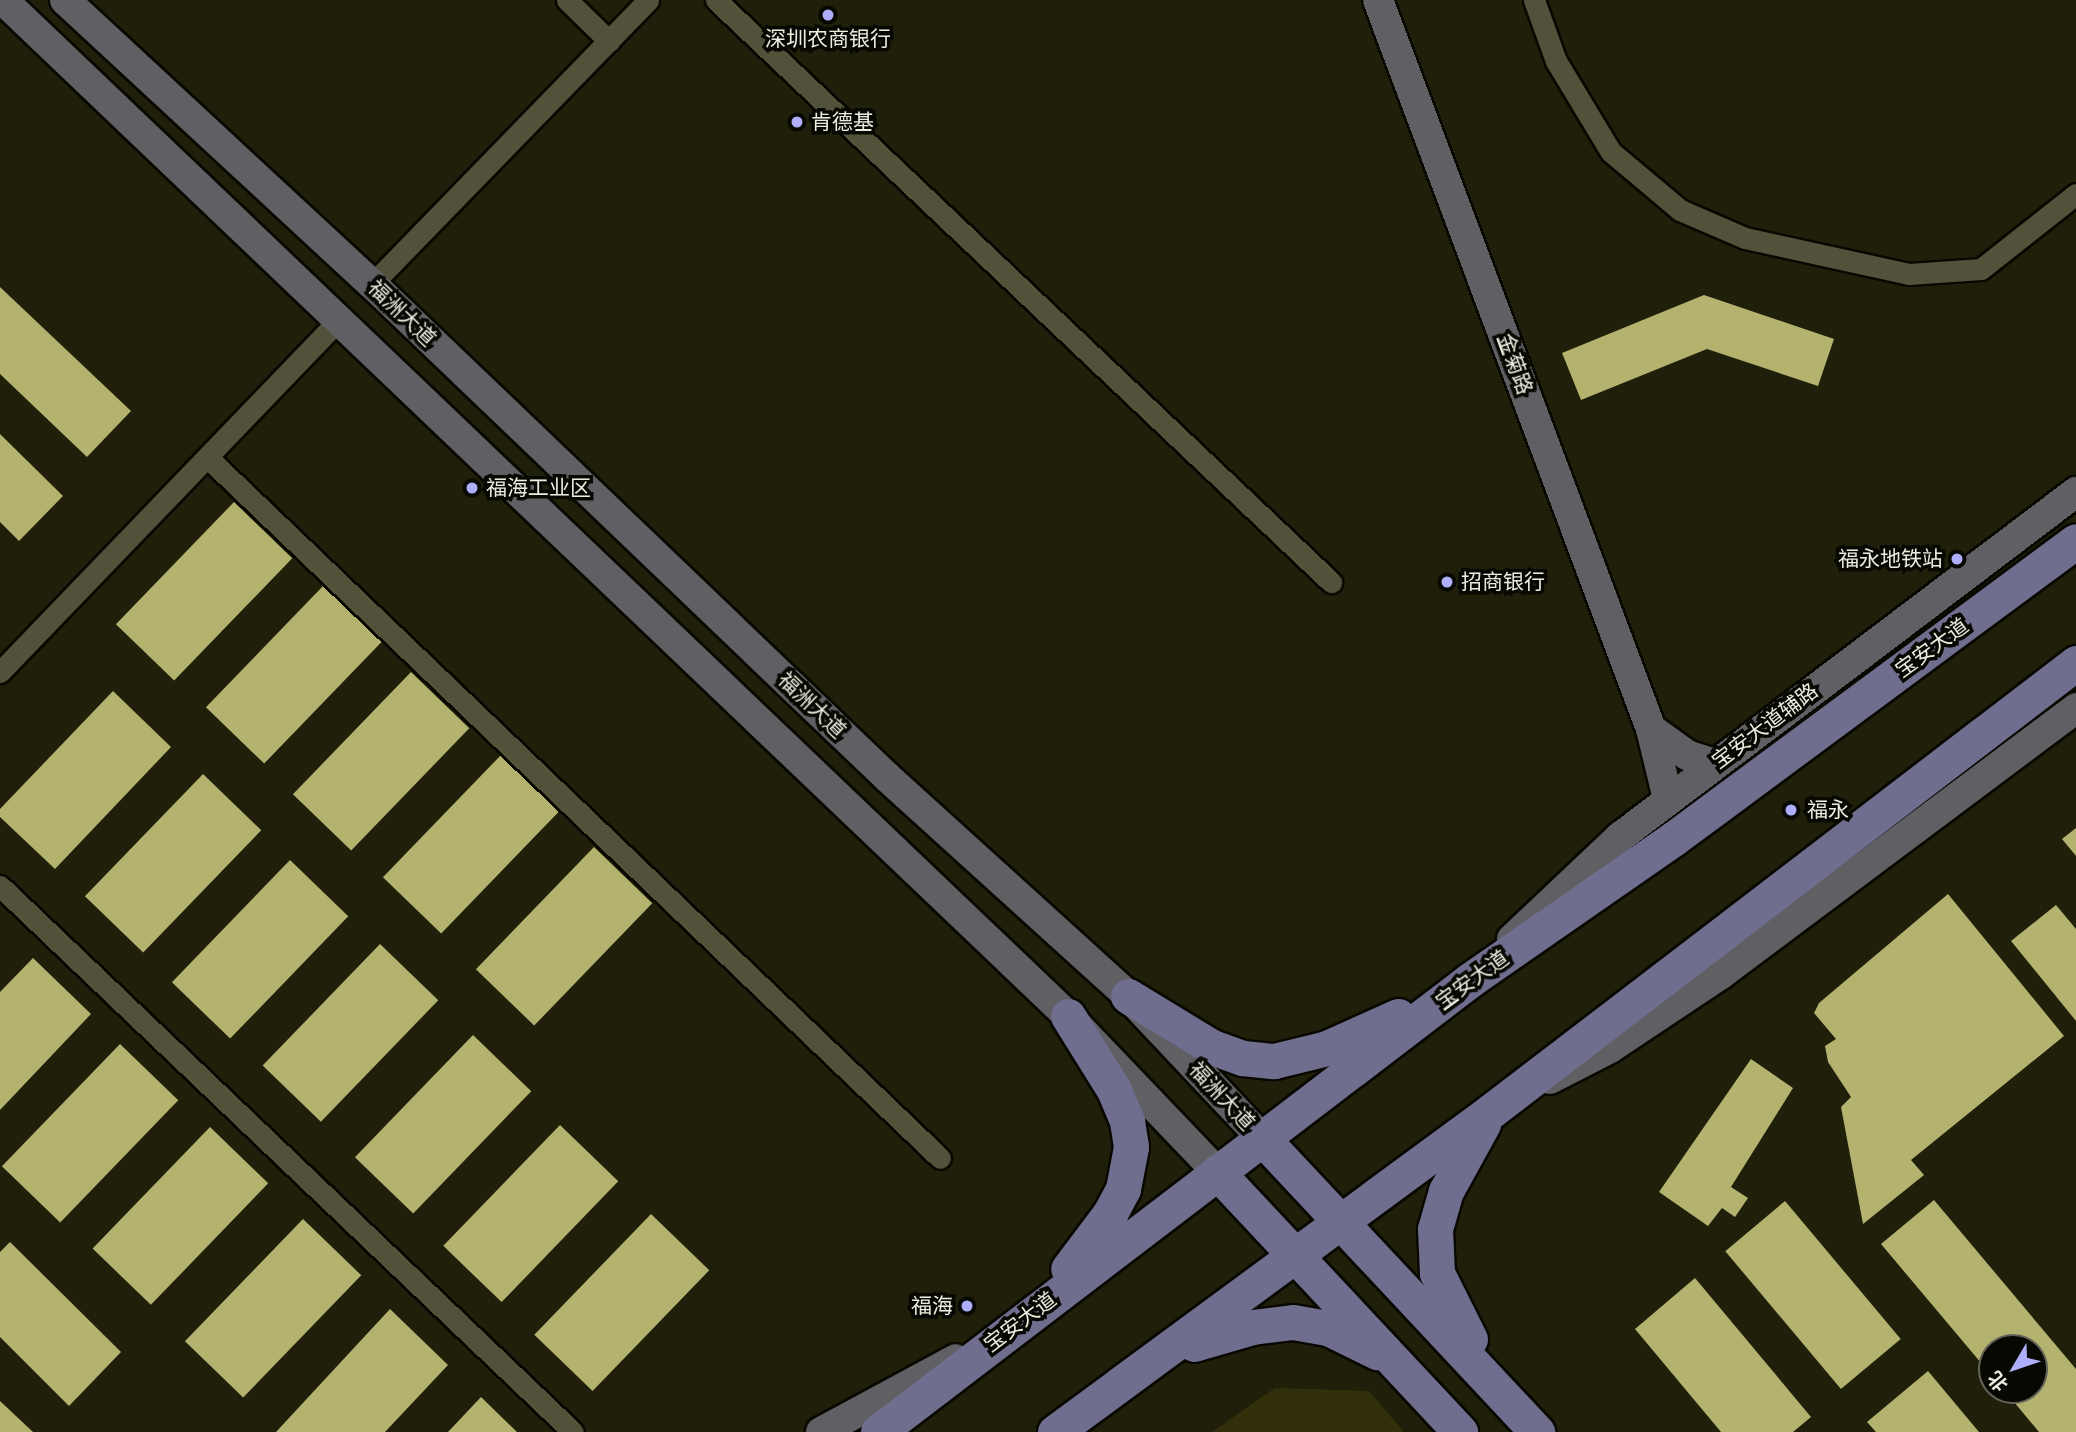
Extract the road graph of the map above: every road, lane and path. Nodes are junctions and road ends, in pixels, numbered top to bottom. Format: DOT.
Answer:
graph roads {
  1 [pos="3,0"];
  2 [pos="65,0"];
  3 [pos="567,0"];
  4 [pos="648,0"];
  5 [pos="716,0"];
  6 [pos="1378,0"];
  7 [pos="1534,0"];
  8 [pos="609,41"];
  9 [pos="2076,194"];
  10 [pos="372,284"];
  11 [pos="338,321"];
  12 [pos="207,457"];
  13 [pos="2076,492"];
  14 [pos="2076,541"];
  15 [pos="1331,582"];
  16 [pos="2076,663"];
  17 [pos="0,671"];
  18 [pos="2076,708"];
  19 [pos="1651,729"];
  20 [pos="1714,764"];
  21 [pos="1668,799"];
  22 [pos="0,886"];
  23 [pos="1470,980"];
  24 [pos="1128,996"];
  25 [pos="1068,1016"];
  26 [pos="1491,1111"];
  27 [pos="1262,1138"];
  28 [pos="940,1158"];
  29 [pos="1217,1172"];
  30 [pos="1342,1222"];
  31 [pos="1297,1256"];
  32 [pos="1009,1331"];
  33 [pos="1141,1371"];
  34 [pos="1418,1382"];
  35 [pos="1518,1419"];
  36 [pos="573,1432"];
  37 [pos="821,1432"];
  38 [pos="878,1432"];
  39 [pos="1055,1432"];
  40 [pos="1073,1432"];
  41 [pos="1460,1432"];
  1 -- 11 [label="main road"];
  2 -- 10 [label="main road, 福洲大道"];
  3 -- 8 [label="street"];
  4 -- 8 [label="street"];
  5 -- 15 [label="street"];
  6 -- 19 [label="main road, 金菊路"];
  7 -- 9 [label="street"];
  8 -- 10 [label="street"];
  10 -- 24 [label="main road, 福洲大道"];
  11 -- 12 [label="street"];
  11 -- 25 [label="main road"];
  12 -- 17 [label="street"];
  12 -- 28 [label="street"];
  13 -- 20 [label="main road, 宝安大道辅路"];
  14 -- 23 [label="main road, 宝安大道"];
  16 -- 26 [label="main road"];
  18 -- 26 [label="main road"];
  19 -- 20 [label="main road"];
  19 -- 21 [label="main road, 金菊路"];
  20 -- 21 [label="main road, 宝安大道辅路"];
  21 -- 23 [label="main road, 宝安大道辅路"];
  22 -- 36 [label="street"];
  23 -- 24 [label="main road"];
  23 -- 27 [label="main road, 宝安大道"];
  24 -- 27 [label="main road, 福洲大道"];
  25 -- 29 [label="main road"];
  25 -- 32 [label="main road"];
  26 -- 30 [label="main road"];
  26 -- 35 [label="main road"];
  27 -- 29 [label="main road, 宝安大道"];
  27 -- 30 [label="main road, 福洲大道"];
  29 -- 31 [label="main road"];
  29 -- 32 [label="main road, 宝安大道"];
  30 -- 31 [label="main road"];
  30 -- 35 [label="main road, 福洲大道"];
  31 -- 33 [label="main road"];
  31 -- 34 [label="main road"];
  32 -- 37 [label="main road"];
  32 -- 38 [label="main road, 宝安大道"];
  33 -- 34 [label="main road"];
  33 -- 39 [label="main road"];
  33 -- 40 [label="main road"];
  34 -- 41 [label="main road"];
}
